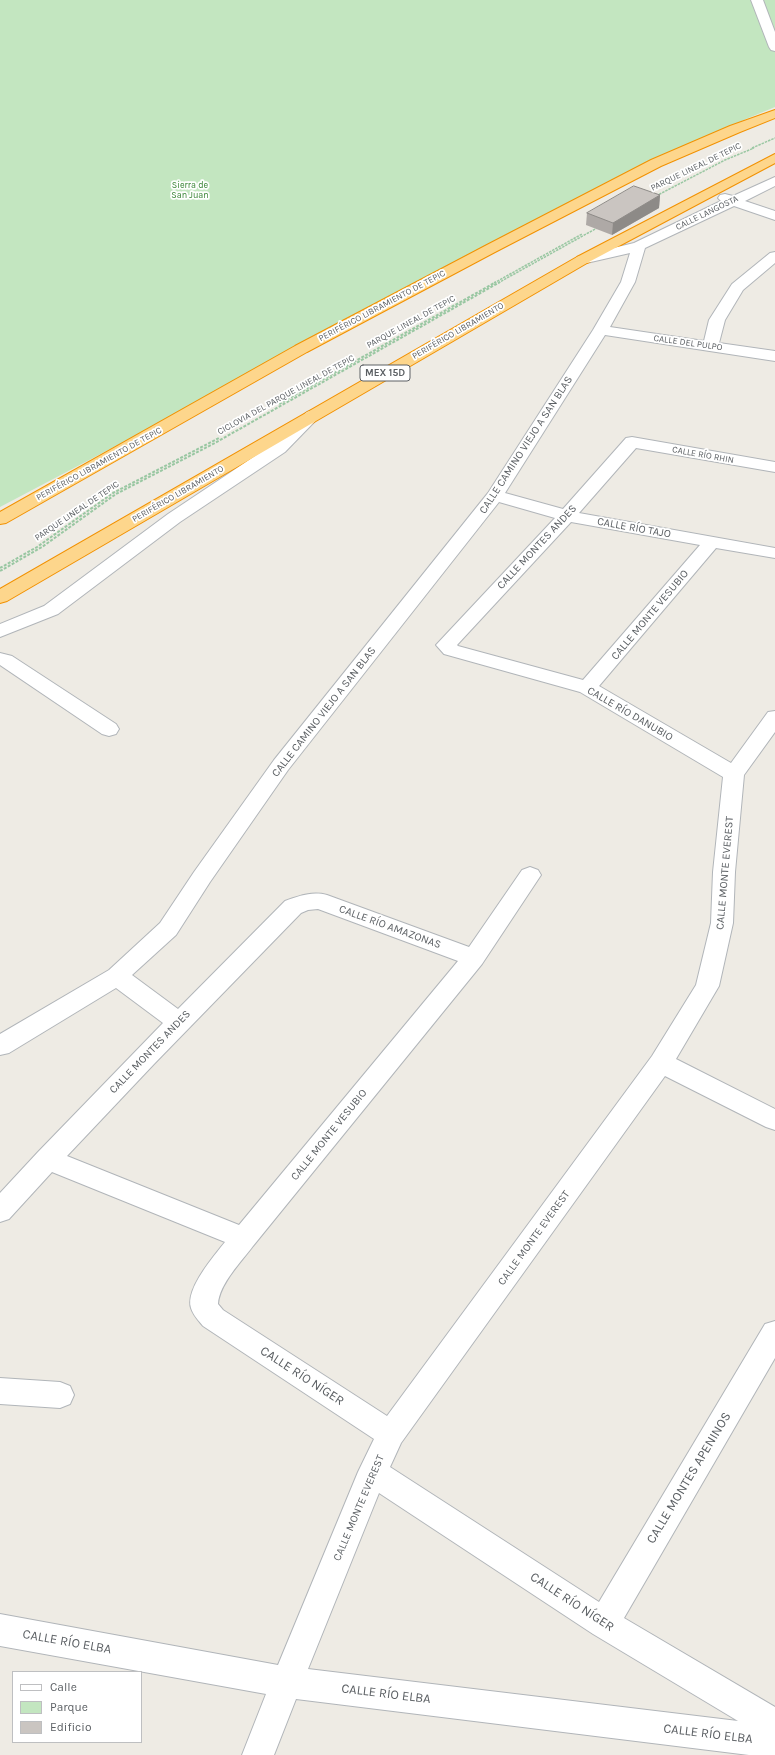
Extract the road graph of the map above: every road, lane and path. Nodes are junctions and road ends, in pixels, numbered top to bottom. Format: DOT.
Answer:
graph roads {
  1 [pos="757,0"];
  2 [pos="775,46"];
  3 [pos="775,114"];
  4 [pos="775,139"];
  5 [pos="775,158"];
  6 [pos="775,181"];
  7 [pos="709,192"];
  8 [pos="650,199"];
  9 [pos="732,201"];
  10 [pos="775,216"];
  11 [pos="602,225"];
  12 [pos="639,246"];
  13 [pos="775,256"];
  14 [pos="582,260"];
  15 [pos="601,330"];
  16 [pos="710,346"];
  17 [pos="775,356"];
  18 [pos="313,415"];
  19 [pos="632,442"];
  20 [pos="775,467"];
  21 [pos="495,496"];
  22 [pos="567,516"];
  23 [pos="0,520"];
  24 [pos="712,542"];
  25 [pos="775,552"];
  26 [pos="0,570"];
  27 [pos="0,597"];
  28 [pos="0,631"];
  29 [pos="451,650"];
  30 [pos="0,659"];
  31 [pos="587,688"];
  32 [pos="775,716"];
  33 [pos="109,729"];
  34 [pos="734,774"];
  35 [pos="530,875"];
  36 [pos="306,902"];
  37 [pos="474,958"];
  38 [pos="117,976"];
  39 [pos="178,1022"];
  40 [pos="0,1046"];
  41 [pos="661,1063"];
  42 [pos="775,1120"];
  43 [pos="47,1159"];
  44 [pos="0,1211"];
  45 [pos="244,1238"];
  46 [pos="213,1318"];
  47 [pos="775,1332"];
  48 [pos="0,1391"];
  49 [pos="60,1395"];
  50 [pos="391,1434"];
  51 [pos="373,1472"];
  52 [pos="604,1623"];
  53 [pos="0,1630"];
  54 [pos="287,1682"];
  55 [pos="775,1725"];
  56 [pos="775,1742"];
  57 [pos="258,1755"];
  1 -- 2 [label="street"];
  3 -- 23 [label="highway, PERIFÉRICO LIBRAMIENTO DE TEPIC"];
  4 -- 8 [label="path"];
  5 -- 7 [label="highway, PERIFÉRICO LIBRAMIENTO / MEX 15D"];
  6 -- 9 [label="street, CALLE LANGOSTA"];
  7 -- 9 [label="street"];
  7 -- 14 [label="highway, PERIFÉRICO LIBRAMIENTO / MEX 15D"];
  9 -- 10 [label="street"];
  9 -- 12 [label="street, CALLE LANGOSTA"];
  11 -- 26 [label="path, CICLOVIA DEL PARQUE LINEAL DE TEPIC"];
  12 -- 14 [label="street, CALLE LANGOSTA"];
  12 -- 15 [label="street"];
  13 -- 16 [label="street"];
  14 -- 18 [label="highway, PERIFÉRICO LIBRAMIENTO / MEX 15D"];
  15 -- 16 [label="street, CALLE DEL PULPO"];
  15 -- 21 [label="street, CALLE CAMINO VIEJO A SAN BLAS"];
  16 -- 17 [label="street, CALLE DEL PULPO"];
  18 -- 27 [label="highway, PERIFÉRICO LIBRAMIENTO / MEX 15D"];
  18 -- 28 [label="street"];
  19 -- 20 [label="street, CALLE RÍO RHIN"];
  19 -- 22 [label="street, CALLE MONTES ANDES"];
  21 -- 22 [label="street, CALLE RÍO TAJO"];
  21 -- 38 [label="street, CALLE CAMINO VIEJO A SAN BLAS"];
  22 -- 24 [label="street, CALLE RÍO TAJO"];
  22 -- 29 [label="street, CALLE MONTES ANDES"];
  24 -- 25 [label="street, CALLE RÍO TAJO"];
  24 -- 31 [label="street, CALLE MONTE VESUBIO"];
  29 -- 31 [label="street, CALLE RÍO DANUBIO"];
  30 -- 33 [label="street"];
  31 -- 34 [label="street, CALLE RÍO DANUBIO"];
  32 -- 34 [label="street, CALLE MONTE EVEREST"];
  34 -- 41 [label="street, CALLE MONTE EVEREST"];
  35 -- 37 [label="street, CALLE MONTE VESUBIO"];
  36 -- 37 [label="street, CALLE RÍO AMAZONAS"];
  36 -- 39 [label="street, CALLE MONTES ANDES"];
  37 -- 45 [label="street, CALLE MONTE VESUBIO"];
  38 -- 39 [label="street"];
  38 -- 40 [label="street, CALLE CAMINO VIEJO A SAN BLAS"];
  39 -- 43 [label="street, CALLE MONTES ANDES"];
  41 -- 42 [label="street"];
  41 -- 50 [label="street, CALLE MONTE EVEREST"];
  43 -- 44 [label="street, CALLE MONTES ANDES"];
  43 -- 45 [label="street"];
  45 -- 46 [label="street, CALLE MONTE VESUBIO"];
  46 -- 50 [label="street, CALLE RÍO NÍGER"];
  47 -- 52 [label="street, CALLE MONTES APENINOS"];
  48 -- 49 [label="street"];
  50 -- 51 [label="street, CALLE MONTE EVEREST"];
  51 -- 52 [label="street, CALLE RÍO NÍGER"];
  51 -- 54 [label="street, CALLE MONTE EVEREST"];
  52 -- 55 [label="street, CALLE RÍO NÍGER"];
  53 -- 54 [label="street, CALLE RÍO ELBA"];
  54 -- 56 [label="street, CALLE RÍO ELBA"];
  54 -- 57 [label="street, CALLE MONTE EVEREST"];
}
